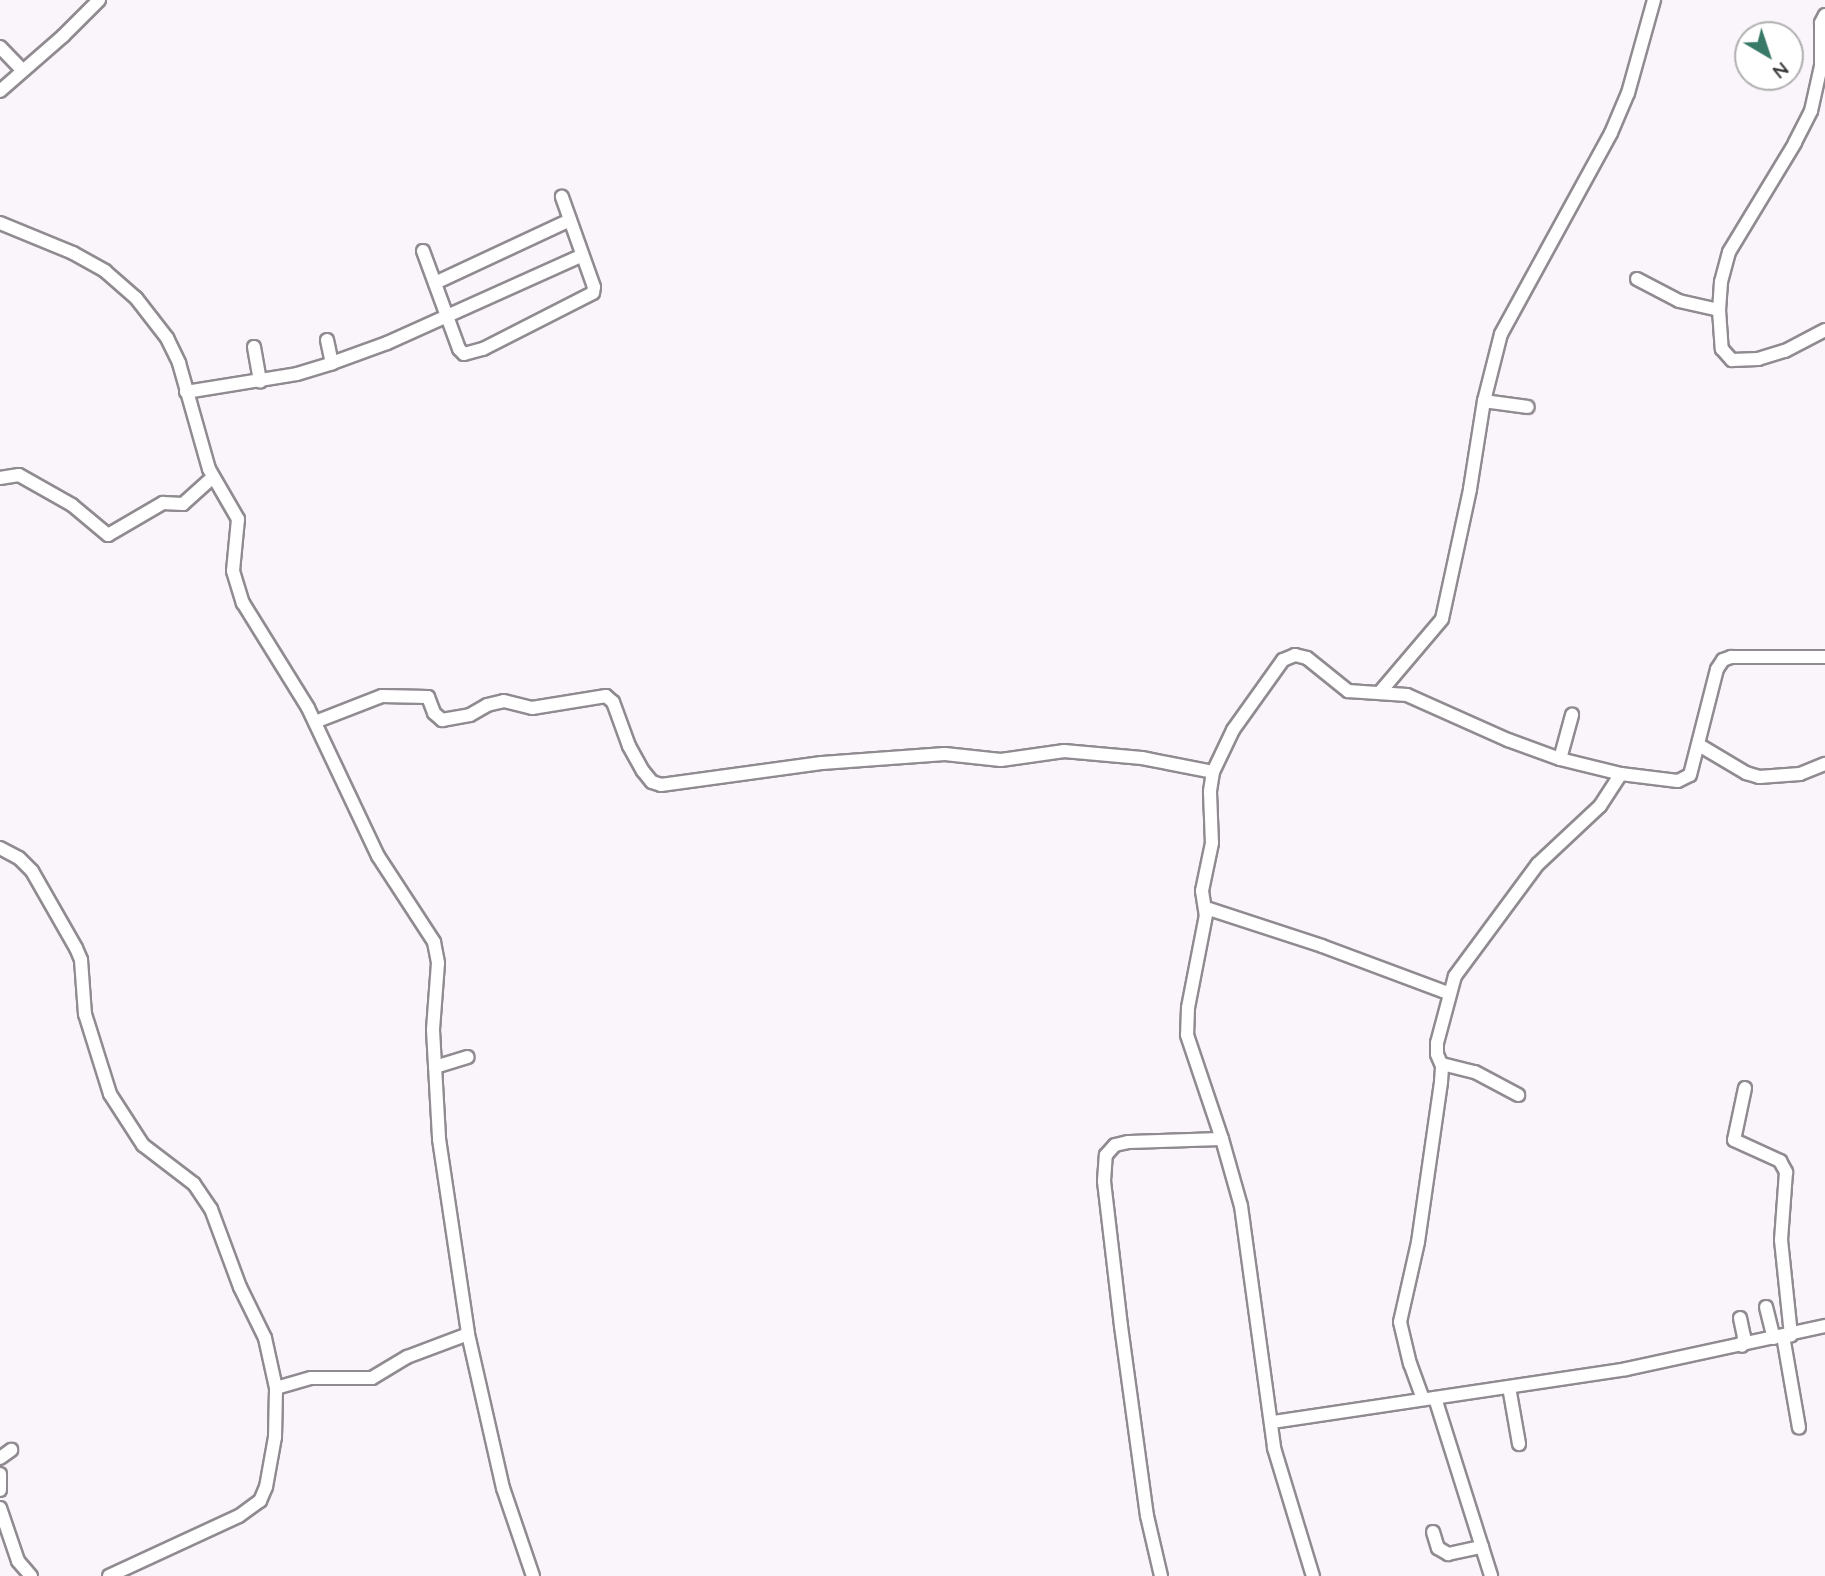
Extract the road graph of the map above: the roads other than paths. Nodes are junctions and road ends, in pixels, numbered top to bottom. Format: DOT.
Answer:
graph roads {
  1 [pos="99,0"];
  2 [pos="1654,0"];
  3 [pos="1825,15"];
  4 [pos="0,47"];
  5 [pos="22,70"];
  6 [pos="0,90"];
  7 [pos="562,197"];
  8 [pos="570,220"];
  9 [pos="0,223"];
  10 [pos="423,251"];
  11 [pos="581,256"];
  12 [pos="1637,279"];
  13 [pos="435,283"];
  14 [pos="1719,310"];
  15 [pos="445,317"];
  16 [pos="1825,330"];
  17 [pos="327,340"];
  18 [pos="254,347"];
  19 [pos="332,363"];
  20 [pos="260,381"];
  21 [pos="186,392"];
  22 [pos="1484,401"];
  23 [pos="1528,407"];
  24 [pos="214,477"];
  25 [pos="0,478"];
  26 [pos="1825,657"];
  27 [pos="1381,691"];
  28 [pos="1572,715"];
  29 [pos="315,722"];
  30 [pos="1699,745"];
  31 [pos="1560,759"];
  32 [pos="1825,764"];
  33 [pos="1213,772"];
  34 [pos="1621,774"];
  35 [pos="0,848"];
  36 [pos="1206,908"];
  37 [pos="1448,993"];
  38 [pos="468,1057"];
  39 [pos="1442,1064"];
  40 [pos="435,1067"];
  41 [pos="1745,1088"];
  42 [pos="1518,1095"];
  43 [pos="1222,1139"];
  44 [pos="1766,1307"];
  45 [pos="1740,1318"];
  46 [pos="1825,1326"];
  47 [pos="468,1334"];
  48 [pos="1783,1336"];
  49 [pos="1742,1346"];
  50 [pos="1509,1387"];
  51 [pos="276,1388"];
  52 [pos="1429,1399"];
  53 [pos="1273,1422"];
  54 [pos="1798,1428"];
  55 [pos="1519,1444"];
  56 [pos="0,1475"];
  57 [pos="0,1490"];
  58 [pos="0,1508"];
  59 [pos="1433,1532"];
  60 [pos="1482,1547"];
  61 [pos="31,1576"];
  62 [pos="109,1576"];
  63 [pos="533,1576"];
  64 [pos="1161,1576"];
  65 [pos="1313,1576"];
  66 [pos="1491,1576"];
  1 -- 5 [label="street"];
  2 -- 22 [label="street"];
  3 -- 14 [label="street"];
  4 -- 5 [label="street"];
  5 -- 6 [label="street"];
  7 -- 8 [label="street"];
  8 -- 11 [label="street"];
  8 -- 13 [label="street"];
  9 -- 21 [label="street"];
  10 -- 13 [label="street"];
  11 -- 15 [label="street"];
  11 -- 15 [label="street"];
  12 -- 14 [label="street"];
  13 -- 15 [label="street"];
  14 -- 16 [label="street"];
  15 -- 19 [label="street"];
  17 -- 19 [label="street"];
  18 -- 20 [label="street"];
  19 -- 20 [label="street"];
  20 -- 21 [label="street"];
  21 -- 24 [label="street"];
  22 -- 23 [label="street"];
  22 -- 27 [label="street"];
  24 -- 25 [label="street"];
  24 -- 29 [label="street"];
  26 -- 30 [label="street"];
  27 -- 31 [label="street"];
  27 -- 33 [label="street"];
  28 -- 31 [label="street"];
  29 -- 33 [label="street"];
  29 -- 40 [label="street"];
  30 -- 32 [label="street"];
  30 -- 34 [label="street"];
  31 -- 34 [label="street"];
  33 -- 36 [label="street"];
  34 -- 37 [label="street"];
  35 -- 51 [label="street"];
  36 -- 37 [label="street"];
  36 -- 43 [label="street"];
  37 -- 39 [label="street"];
  38 -- 40 [label="street"];
  39 -- 42 [label="street"];
  39 -- 52 [label="street"];
  40 -- 47 [label="street"];
  41 -- 48 [label="street"];
  43 -- 53 [label="street"];
  43 -- 64 [label="street"];
  44 -- 48 [label="street"];
  45 -- 49 [label="street"];
  46 -- 48 [label="street"];
  47 -- 51 [label="street"];
  47 -- 63 [label="street"];
  48 -- 49 [label="street"];
  48 -- 54 [label="street"];
  49 -- 50 [label="street"];
  50 -- 52 [label="street"];
  50 -- 55 [label="street"];
  51 -- 62 [label="street"];
  52 -- 53 [label="street"];
  52 -- 60 [label="street"];
  53 -- 65 [label="street"];
  56 -- 57 [label="street"];
  58 -- 61 [label="street"];
  59 -- 60 [label="street"];
  60 -- 66 [label="street"];
}
